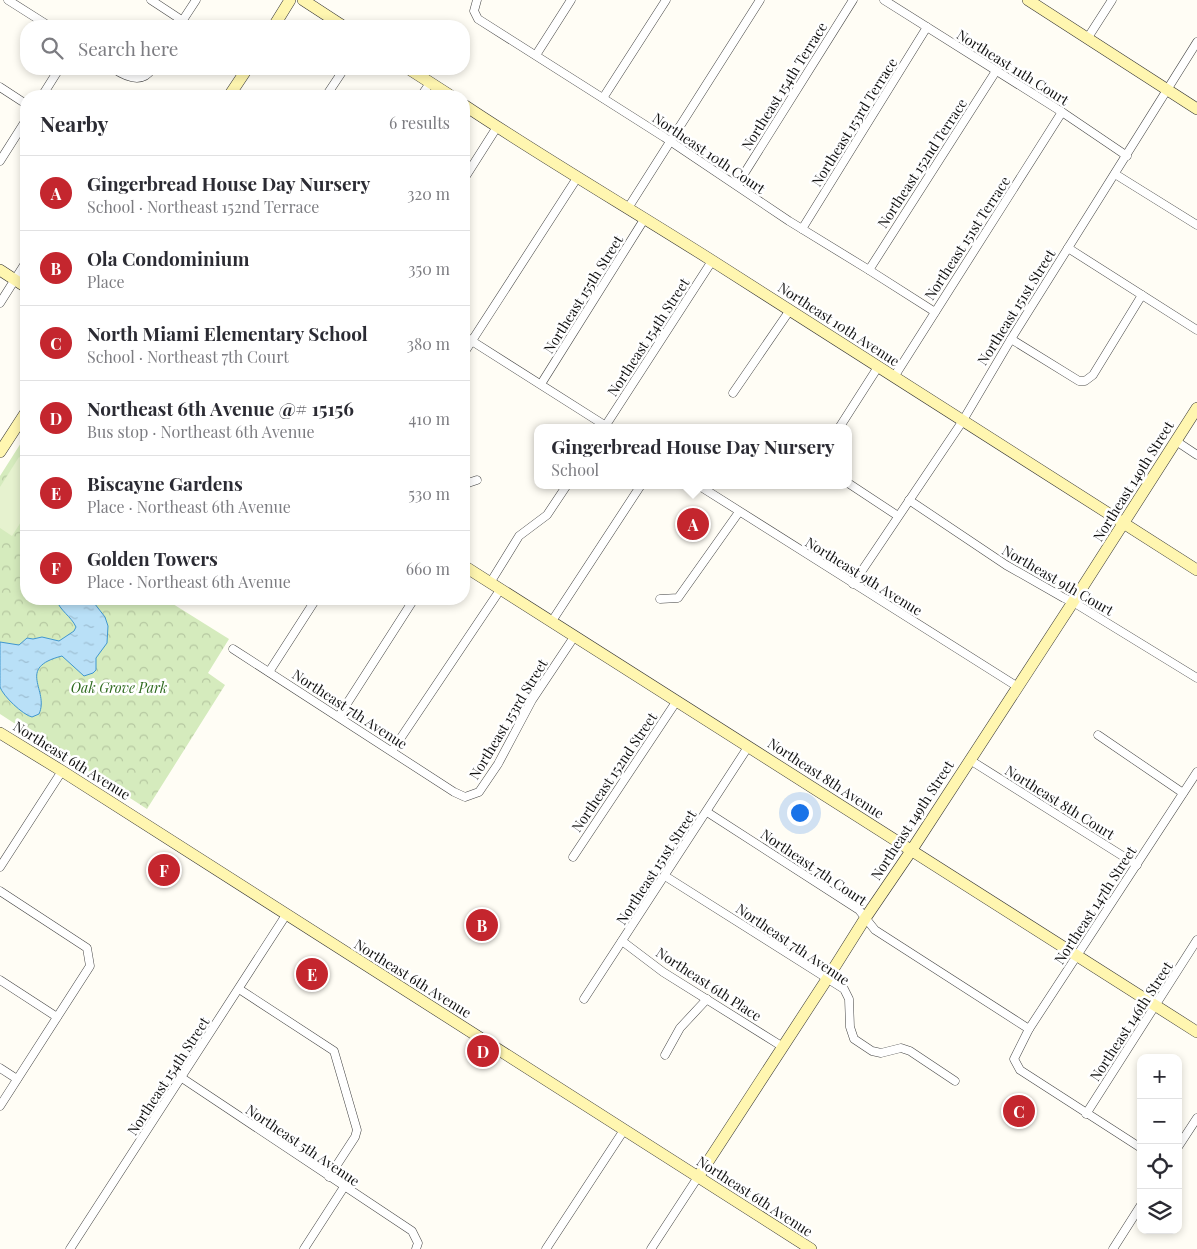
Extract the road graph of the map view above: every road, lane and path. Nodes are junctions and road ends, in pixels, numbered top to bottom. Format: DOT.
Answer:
graph roads {
  1 [pos="8,0"];
  2 [pos="151,0"];
  3 [pos="196,0"];
  4 [pos="290,0"];
  5 [pos="303,0"];
  6 [pos="477,0"];
  7 [pos="571,0"];
  8 [pos="666,0"];
  9 [pos="760,0"];
  10 [pos="853,0"];
  11 [pos="884,0"];
  12 [pos="1028,0"];
  13 [pos="1112,0"];
  14 [pos="39,20"];
  15 [pos="177,20"];
  16 [pos="183,20"];
  17 [pos="278,20"];
  18 [pos="334,20"];
  19 [pos="927,27"];
  20 [pos="1087,39"];
  21 [pos="1197,42"];
  22 [pos="536,56"];
  23 [pos="996,71"];
  24 [pos="55,75"];
  25 [pos="123,75"];
  26 [pos="145,75"];
  27 [pos="243,75"];
  28 [pos="340,75"];
  29 [pos="419,75"];
  30 [pos="430,82"];
  31 [pos="0,87"];
  32 [pos="46,90"];
  33 [pos="233,90"];
  34 [pos="330,90"];
  35 [pos="425,90"];
  36 [pos="442,90"];
  37 [pos="1167,91"];
  38 [pos="603,98"];
  39 [pos="20,100"];
  40 [pos="470,109"];
  41 [pos="1197,110"];
  42 [pos="1062,112"];
  43 [pos="497,127"];
  44 [pos="20,129"];
  45 [pos="670,142"];
  46 [pos="1127,156"];
  47 [pos="0,161"];
  48 [pos="470,170"];
  49 [pos="1115,174"];
  50 [pos="577,178"];
  51 [pos="737,185"];
  52 [pos="628,208"];
  53 [pos="645,218"];
  54 [pos="1197,225"];
  55 [pos="802,229"];
  56 [pos="1068,248"];
  57 [pos="712,260"];
  58 [pos="0,270"];
  59 [pos="869,270"];
  60 [pos="20,271"];
  61 [pos="15,279"];
  62 [pos="20,283"];
  63 [pos="1142,295"];
  64 [pos="0,303"];
  65 [pos="790,310"];
  66 [pos="935,312"];
  67 [pos="1197,330"];
  68 [pos="1011,338"];
  69 [pos="472,341"];
  70 [pos="470,344"];
  71 [pos="878,367"];
  72 [pos="894,377"];
  73 [pos="541,384"];
  74 [pos="734,393"];
  75 [pos="1197,408"];
  76 [pos="20,421"];
  77 [pos="962,422"];
  78 [pos="601,424"];
  79 [pos="608,424"];
  80 [pos="842,424"];
  81 [pos="1176,441"];
  82 [pos="0,452"];
  83 [pos="1197,455"];
  84 [pos="477,480"];
  85 [pos="470,482"];
  86 [pos="852,486"];
  87 [pos="564,489"];
  88 [pos="637,489"];
  89 [pos="704,489"];
  90 [pos="909,500"];
  91 [pos="739,512"];
  92 [pos="898,516"];
  93 [pos="1124,524"];
  94 [pos="470,570"];
  95 [pos="1197,570"];
  96 [pos="490,583"];
  97 [pos="854,584"];
  98 [pos="500,590"];
  99 [pos="660,599"];
  100 [pos="1073,602"];
  101 [pos="312,605"];
  102 [pos="410,605"];
  103 [pos="552,621"];
  104 [pos="574,637"];
  105 [pos="233,648"];
  106 [pos="269,672"];
  107 [pos="1197,678"];
  108 [pos="1018,687"];
  109 [pos="676,702"];
  110 [pos="339,716"];
  111 [pos="0,733"];
  112 [pos="1098,735"];
  113 [pos="748,747"];
  114 [pos="392,751"];
  115 [pos="970,760"];
  116 [pos="62,771"];
  117 [pos="1197,772"];
  118 [pos="454,792"];
  119 [pos="1183,793"];
  120 [pos="707,812"];
  121 [pos="911,851"];
  122 [pos="573,857"];
  123 [pos="1136,865"];
  124 [pos="0,867"];
  125 [pos="665,876"];
  126 [pos="0,891"];
  127 [pos="286,915"];
  128 [pos="866,917"];
  129 [pos="1197,940"];
  130 [pos="622,941"];
  131 [pos="1077,956"];
  132 [pos="827,979"];
  133 [pos="0,980"];
  134 [pos="238,989"];
  135 [pos="584,999"];
  136 [pos="707,999"];
  137 [pos="1155,1005"];
  138 [pos="57,1017"];
  139 [pos="1029,1029"];
  140 [pos="1197,1032"];
  141 [pos="783,1047"];
  142 [pos="664,1055"];
  143 [pos="0,1068"];
  144 [pos="182,1078"];
  145 [pos="17,1079"];
  146 [pos="955,1081"];
  147 [pos="0,1106"];
  148 [pos="1086,1114"];
  149 [pos="1197,1118"];
  150 [pos="624,1130"];
  151 [pos="1180,1144"];
  152 [pos="1137,1146"];
  153 [pos="330,1177"];
  154 [pos="698,1177"];
  155 [pos="344,1187"];
  156 [pos="1137,1211"];
  157 [pos="550,1247"];
  158 [pos="70,1249"];
  159 [pos="304,1249"];
  160 [pos="416,1249"];
  161 [pos="651,1249"];
  162 [pos="811,1249"];
  163 [pos="1112,1249"];
  1 -- 14 [label="street"];
  2 -- 15 [label="street"];
  3 -- 16 [label="street"];
  4 -- 17 [label="street"];
  5 -- 18 [label="street"];
  6 -- 22 [label="street, Northeast 10th Court"];
  7 -- 22 [label="street"];
  8 -- 38 [label="street"];
  9 -- 45 [label="street"];
  10 -- 51 [label="street, Northeast 154th Terrace"];
  11 -- 19 [label="street, Northeast 11th Court"];
  12 -- 20 [label="street"];
  13 -- 20 [label="street"];
  19 -- 23 [label="street, Northeast 11th Court"];
  19 -- 55 [label="street, Northeast 153rd Terrace"];
  20 -- 37 [label="street"];
  21 -- 37 [label="street, Northeast 151st Street"];
  22 -- 38 [label="street, Northeast 10th Court"];
  23 -- 42 [label="street, Northeast 11th Court"];
  23 -- 59 [label="street, Northeast 152nd Terrace"];
  24 -- 32 [label="street"];
  25 -- 26 [label="street"];
  27 -- 33 [label="street"];
  28 -- 34 [label="street"];
  29 -- 30 [label="street"];
  30 -- 35 [label="street"];
  30 -- 36 [label="street"];
  31 -- 39 [label="street"];
  37 -- 41 [label="street"];
  37 -- 46 [label="street, Northeast 151st Street"];
  38 -- 45 [label="street, Northeast 10th Court"];
  40 -- 43 [label="street, Northeast 10th Avenue"];
  42 -- 46 [label="street, Northeast 11th Court"];
  42 -- 66 [label="street, Northeast 151st Terrace"];
  43 -- 48 [label="street"];
  43 -- 50 [label="street, Northeast 10th Avenue"];
  44 -- 47 [label="street"];
  45 -- 51 [label="street, Northeast 10th Court"];
  45 -- 52 [label="street"];
  46 -- 49 [label="street, Northeast 151st Street"];
  49 -- 54 [label="street"];
  49 -- 56 [label="street, Northeast 151st Street"];
  50 -- 52 [label="street, Northeast 10th Avenue"];
  50 -- 69 [label="street"];
  51 -- 55 [label="street, Northeast 10th Court"];
  52 -- 53 [label="street, Northeast 10th Avenue"];
  53 -- 57 [label="street, Northeast 10th Avenue"];
  53 -- 73 [label="street, Northeast 155th Street"];
  55 -- 59 [label="street, Northeast 10th Court"];
  56 -- 63 [label="street"];
  56 -- 68 [label="street, Northeast 151st Street"];
  57 -- 65 [label="street, Northeast 10th Avenue"];
  57 -- 79 [label="street, Northeast 154th Street"];
  58 -- 61 [label="street"];
  59 -- 66 [label="street, Northeast 10th Court"];
  60 -- 61 [label="street"];
  61 -- 62 [label="street"];
  61 -- 64 [label="street"];
  63 -- 67 [label="street"];
  63 -- 68 [label="street"];
  65 -- 71 [label="street, Northeast 10th Avenue"];
  65 -- 74 [label="street"];
  66 -- 72 [label="street, Northeast 151st Terrace"];
  68 -- 77 [label="street, Northeast 151st Street"];
  69 -- 70 [label="street"];
  69 -- 73 [label="street"];
  71 -- 72 [label="street, Northeast 10th Avenue"];
  71 -- 80 [label="street"];
  72 -- 77 [label="street, Northeast 10th Avenue"];
  73 -- 78 [label="street"];
  75 -- 81 [label="street, Northeast 149th Street"];
  76 -- 82 [label="street"];
  77 -- 90 [label="street, Northeast 151st Street"];
  77 -- 93 [label="street, Northeast 10th Avenue"];
  81 -- 83 [label="street"];
  81 -- 93 [label="street, Northeast 149th Street"];
  84 -- 85 [label="street"];
  86 -- 92 [label="street"];
  87 -- 96 [label="street"];
  88 -- 103 [label="street"];
  89 -- 91 [label="street, Northeast 9th Avenue"];
  90 -- 92 [label="street, Northeast 151st Street"];
  90 -- 100 [label="street, Northeast 9th Court"];
  91 -- 97 [label="street, Northeast 9th Avenue"];
  91 -- 99 [label="street"];
  92 -- 97 [label="street, Northeast 151st Street"];
  93 -- 95 [label="street, Northeast 10th Avenue"];
  93 -- 100 [label="street, Northeast 149th Street"];
  94 -- 96 [label="street, Northeast 8th Avenue"];
  96 -- 98 [label="street, Northeast 8th Avenue"];
  97 -- 108 [label="street, Northeast 9th Avenue"];
  98 -- 103 [label="street, Northeast 8th Avenue"];
  98 -- 114 [label="street"];
  100 -- 107 [label="street, Northeast 9th Court"];
  100 -- 108 [label="street, Northeast 149th Street"];
  101 -- 106 [label="street"];
  102 -- 110 [label="street"];
  103 -- 104 [label="street, Northeast 8th Avenue"];
  104 -- 109 [label="street, Northeast 8th Avenue"];
  104 -- 118 [label="street, Northeast 153rd Street"];
  105 -- 106 [label="street, Northeast 7th Avenue"];
  106 -- 110 [label="street, Northeast 7th Avenue"];
  108 -- 115 [label="street, Northeast 149th Street"];
  109 -- 113 [label="street, Northeast 8th Avenue"];
  109 -- 122 [label="street, Northeast 152nd Street"];
  110 -- 114 [label="street, Northeast 7th Avenue"];
  111 -- 116 [label="street, Northeast 6th Avenue"];
  112 -- 119 [label="street"];
  113 -- 120 [label="street, Northeast 151st Street"];
  113 -- 121 [label="street, Northeast 8th Avenue"];
  114 -- 118 [label="street, Northeast 7th Avenue"];
  115 -- 121 [label="street, Northeast 149th Street"];
  115 -- 123 [label="street, Northeast 8th Court"];
  116 -- 124 [label="street"];
  116 -- 127 [label="street, Northeast 6th Avenue"];
  117 -- 119 [label="street, Northeast 147th Street"];
  119 -- 123 [label="street, Northeast 147th Street"];
  120 -- 125 [label="street, Northeast 151st Street"];
  120 -- 128 [label="street, Northeast 7th Court"];
  121 -- 128 [label="street, Northeast 149th Street"];
  121 -- 131 [label="street, Northeast 8th Avenue"];
  123 -- 131 [label="street, Northeast 147th Street"];
  125 -- 130 [label="street, Northeast 151st Street"];
  125 -- 132 [label="street, Northeast 7th Avenue"];
  126 -- 138 [label="street"];
  127 -- 134 [label="street, Northeast 154th Street"];
  127 -- 150 [label="street, Northeast 6th Avenue"];
  128 -- 132 [label="street, Northeast 149th Street"];
  128 -- 139 [label="street, Northeast 7th Court"];
  129 -- 137 [label="street, Northeast 146th Street"];
  130 -- 135 [label="street, Northeast 151st Street"];
  130 -- 136 [label="street, Northeast 6th Place"];
  131 -- 137 [label="street, Northeast 8th Avenue"];
  131 -- 139 [label="street, Northeast 147th Street"];
  132 -- 141 [label="street, Northeast 149th Street"];
  132 -- 146 [label="street, Northeast 7th Avenue"];
  133 -- 138 [label="street"];
  134 -- 144 [label="street, Northeast 154th Street"];
  134 -- 153 [label="street"];
  136 -- 141 [label="street, Northeast 6th Place"];
  136 -- 142 [label="street"];
  137 -- 140 [label="street, Northeast 8th Avenue"];
  137 -- 148 [label="street, Northeast 146th Street"];
  138 -- 145 [label="street"];
  139 -- 148 [label="street, Northeast 147th Street"];
  141 -- 154 [label="street, Northeast 149th Street"];
  143 -- 145 [label="street"];
  144 -- 153 [label="street, Northeast 5th Avenue"];
  144 -- 158 [label="street, Northeast 154th Street"];
  145 -- 147 [label="street"];
  148 -- 152 [label="street"];
  149 -- 151 [label="street"];
  150 -- 154 [label="street, Northeast 6th Avenue"];
  150 -- 157 [label="street"];
  153 -- 155 [label="street, Northeast 5th Avenue"];
  154 -- 161 [label="street, Northeast 149th Street"];
  154 -- 162 [label="street, Northeast 6th Avenue"];
  155 -- 159 [label="street"];
  155 -- 160 [label="street, Northeast 5th Avenue"];
  156 -- 163 [label="street"];
}
